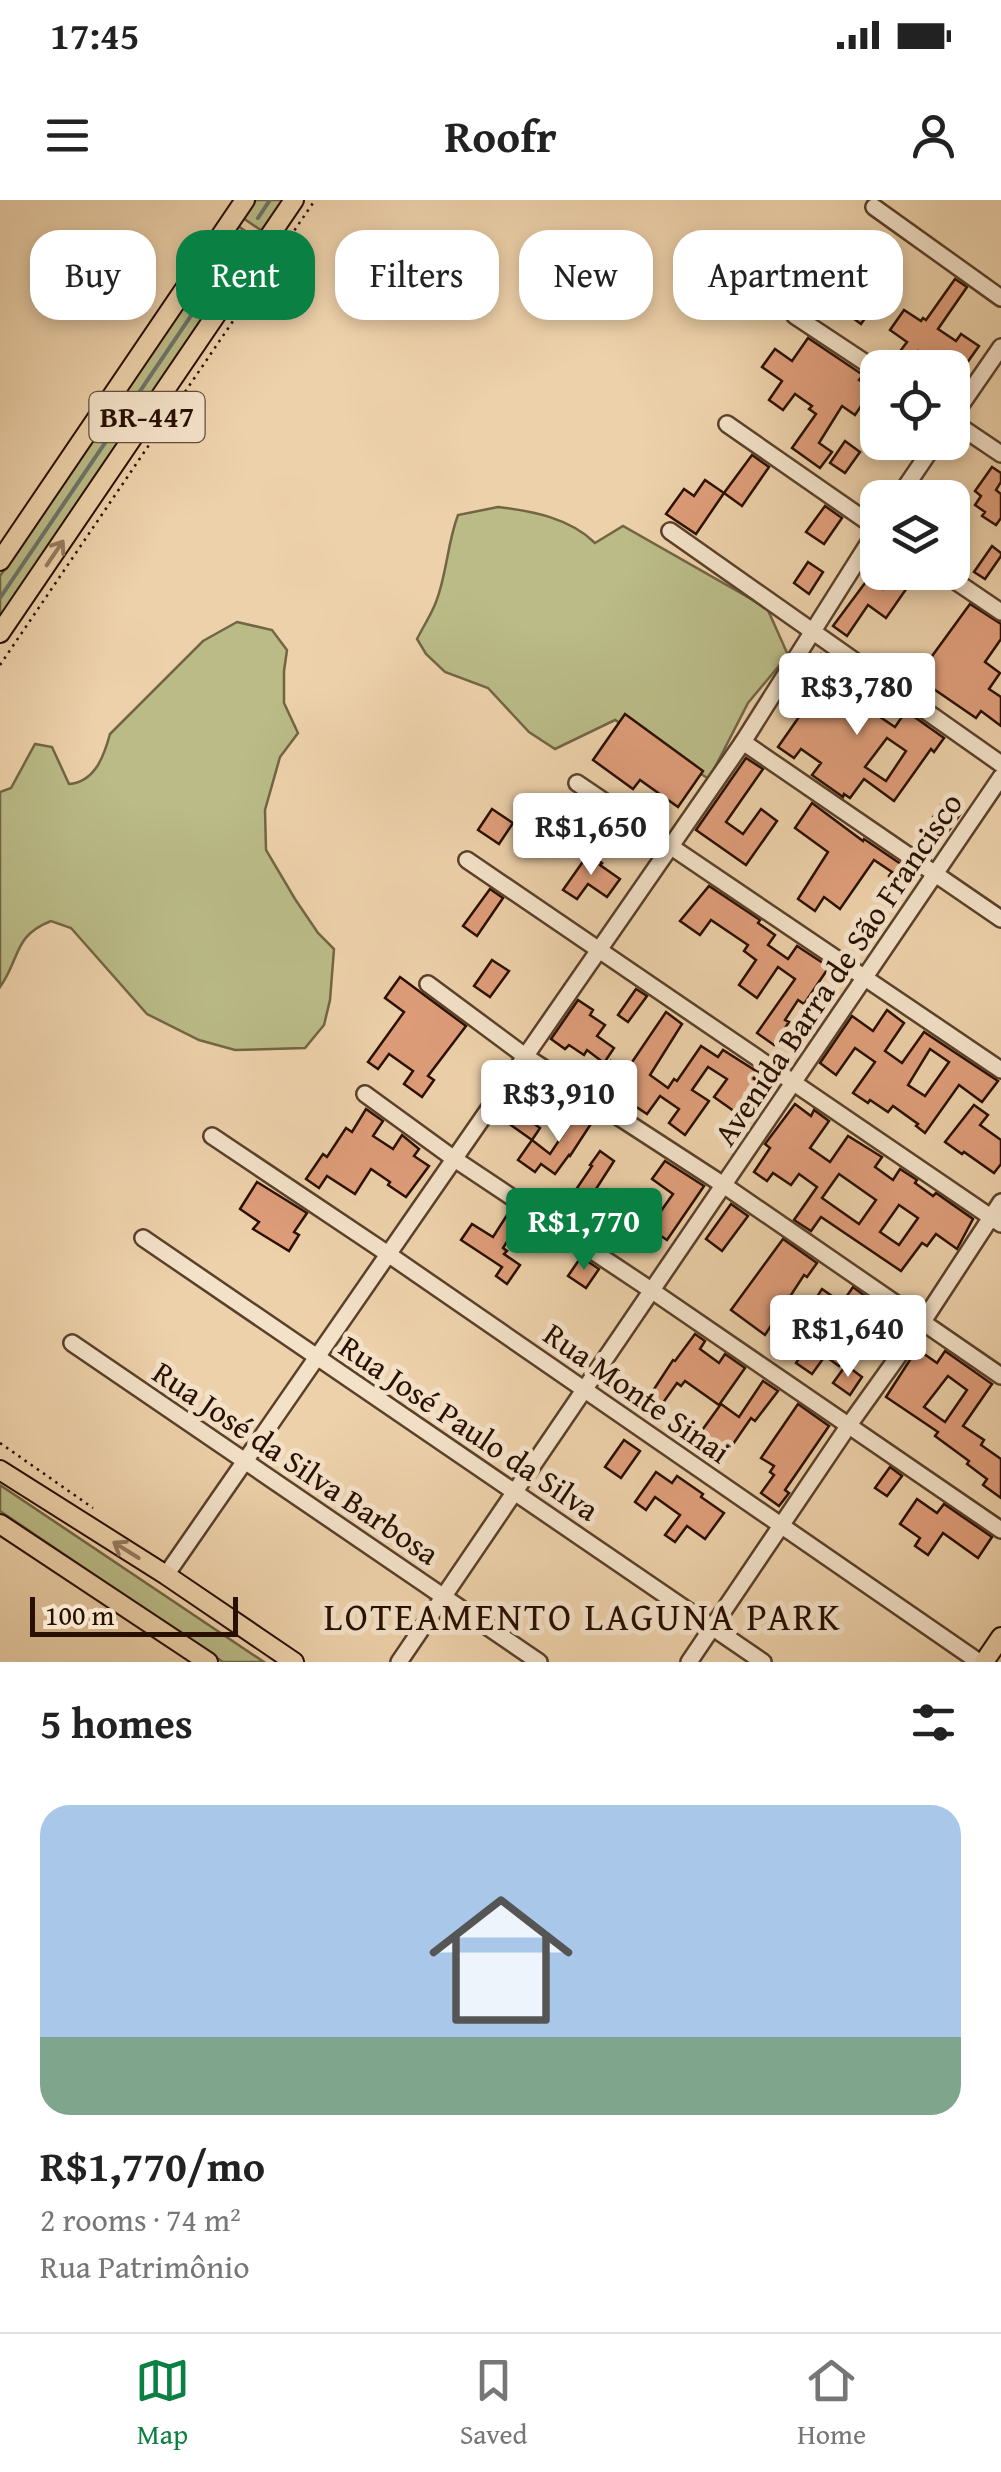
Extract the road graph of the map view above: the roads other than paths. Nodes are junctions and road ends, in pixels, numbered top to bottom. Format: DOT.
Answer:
graph roads {
  1 [pos="245,200"];
  2 [pos="294,200"];
  3 [pos="874,207"];
  4 [pos="1001,298"];
  5 [pos="802,320"];
  6 [pos="1001,347"];
  7 [pos="860,359"];
  8 [pos="970,393"];
  9 [pos="727,424"];
  10 [pos="970,432"];
  11 [pos="1001,454"];
  12 [pos="860,516"];
  13 [pos="670,531"];
  14 [pos="860,555"];
  15 [pos="0,561"];
  16 [pos="969,590"];
  17 [pos="1001,612"];
  18 [pos="811,632"];
  19 [pos="0,634"];
  20 [pos="743,742"];
  21 [pos="1001,764"];
  22 [pos="1001,777"];
  23 [pos="577,783"];
  24 [pos="671,846"];
  25 [pos="467,860"];
  26 [pos="935,873"];
  27 [pos="1001,918"];
  28 [pos="599,950"];
  29 [pos="864,977"];
  30 [pos="428,984"];
  31 [pos="525,1056"];
  32 [pos="1001,1070"];
  33 [pos="793,1082"];
  34 [pos="364,1094"];
  35 [pos="212,1136"];
  36 [pos="453,1158"];
  37 [pos="724,1186"];
  38 [pos="1001,1202"];
  39 [pos="996,1220"];
  40 [pos="143,1238"];
  41 [pos="388,1254"];
  42 [pos="651,1290"];
  43 [pos="922,1322"];
  44 [pos="72,1344"];
  45 [pos="317,1357"];
  46 [pos="1001,1376"];
  47 [pos="586,1390"];
  48 [pos="848,1425"];
  49 [pos="245,1461"];
  50 [pos="0,1470"];
  51 [pos="516,1493"];
  52 [pos="0,1524"];
  53 [pos="781,1527"];
  54 [pos="1001,1530"];
  55 [pos="166,1576"];
  56 [pos="444,1597"];
  57 [pos="712,1627"];
  58 [pos="1001,1638"];
  59 [pos="208,1662"];
  60 [pos="294,1662"];
  61 [pos="399,1662"];
  62 [pos="540,1662"];
  63 [pos="689,1662"];
  64 [pos="763,1662"];
  65 [pos="982,1662"];
  1 -- 15 [label="main road, BR-447"];
  19 -- 2 [label="main road, BR-447, one-way"];
  3 -- 4 [label="street"];
  5 -- 7 [label="street"];
  6 -- 8 [label="street"];
  9 -- 12 [label="street"];
  10 -- 11 [label="street"];
  13 -- 18 [label="street"];
  14 -- 18 [label="street"];
  16 -- 17 [label="street"];
  18 -- 20 [label="street"];
  18 -- 21 [label="street"];
  20 -- 24 [label="street"];
  20 -- 26 [label="street"];
  22 -- 26 [label="street, Avenida Barra de São Francisco"];
  23 -- 24 [label="street"];
  24 -- 28 [label="street"];
  24 -- 29 [label="street"];
  25 -- 28 [label="street"];
  26 -- 27 [label="street"];
  26 -- 29 [label="street, Avenida Barra de São Francisco"];
  28 -- 31 [label="street"];
  28 -- 33 [label="street"];
  29 -- 32 [label="street"];
  29 -- 33 [label="street, Avenida Barra de São Francisco"];
  30 -- 31 [label="street"];
  31 -- 36 [label="street"];
  31 -- 37 [label="street"];
  33 -- 37 [label="street, Avenida Barra de São Francisco"];
  33 -- 39 [label="street"];
  34 -- 36 [label="street"];
  35 -- 41 [label="street, Rua Monte Sinai"];
  36 -- 41 [label="street"];
  36 -- 42 [label="street"];
  37 -- 42 [label="street, Avenida Barra de São Francisco"];
  37 -- 43 [label="street"];
  38 -- 39 [label="street"];
  39 -- 43 [label="street"];
  40 -- 45 [label="street, Rua José Paulo da Silva"];
  41 -- 45 [label="street"];
  41 -- 47 [label="street, Rua Monte Sinai"];
  42 -- 47 [label="street, Avenida Barra de São Francisco"];
  42 -- 48 [label="street"];
  43 -- 46 [label="street"];
  43 -- 48 [label="street"];
  44 -- 49 [label="street, Rua José da Silva Barbosa"];
  45 -- 49 [label="street"];
  45 -- 51 [label="street, Rua José Paulo da Silva"];
  47 -- 51 [label="street, Avenida Barra de São Francisco"];
  47 -- 53 [label="street, Rua Monte Sinai"];
  48 -- 53 [label="street"];
  48 -- 54 [label="street"];
  49 -- 55 [label="street"];
  49 -- 56 [label="street, Rua José da Silva Barbosa"];
  55 -- 50 [label="main road, one-way"];
  51 -- 56 [label="street, Avenida Barra de São Francisco"];
  51 -- 57 [label="street, Rua José Paulo da Silva"];
  52 -- 59 [label="main road"];
  53 -- 57 [label="street"];
  53 -- 65 [label="street, Rua Monte Sinai"];
  55 -- 60 [label="main road"];
  56 -- 61 [label="street, Avenida Barra de São Francisco"];
  56 -- 62 [label="street, Rua José da Silva Barbosa"];
  57 -- 63 [label="street"];
  57 -- 64 [label="street, Rua José Paulo da Silva"];
  58 -- 65 [label="main road"];
}
